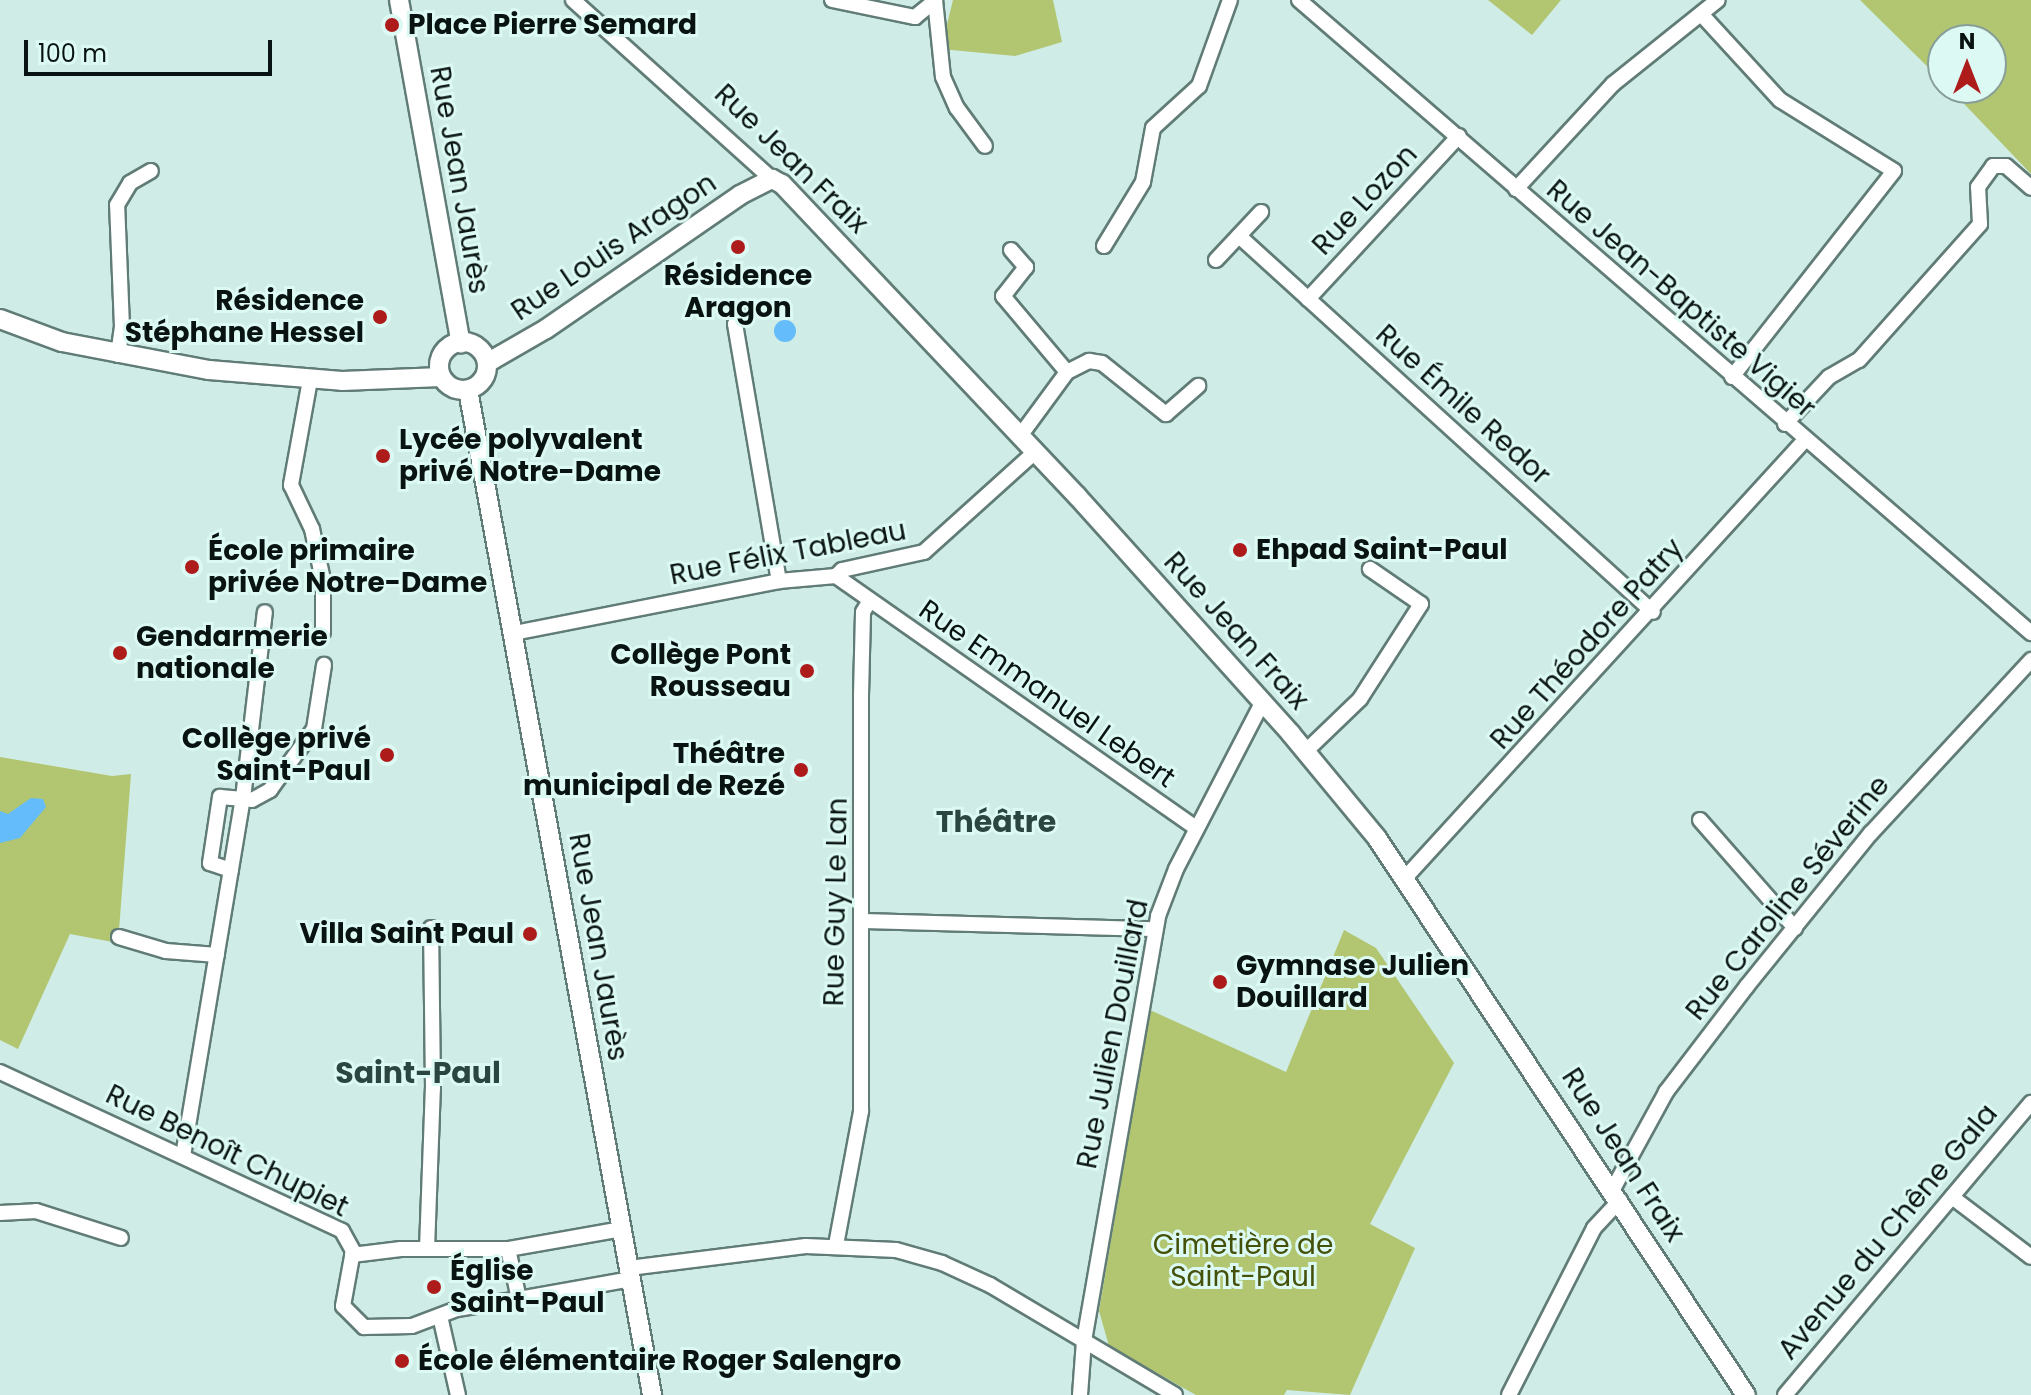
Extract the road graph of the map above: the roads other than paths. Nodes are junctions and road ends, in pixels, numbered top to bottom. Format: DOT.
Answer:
graph roads {
  1 [pos="399,0"];
  2 [pos="832,0"];
  3 [pos="1230,0"];
  4 [pos="1299,0"];
  5 [pos="1718,0"];
  6 [pos="935,1"];
  7 [pos="579,2"];
  8 [pos="1702,15"];
  9 [pos="1459,136"];
  10 [pos="985,146"];
  11 [pos="151,171"];
  12 [pos="772,179"];
  13 [pos="2031,188"];
  14 [pos="1516,189"];
  15 [pos="1261,212"];
  16 [pos="1239,236"];
  17 [pos="1104,246"];
  18 [pos="1011,250"];
  19 [pos="1216,260"];
  20 [pos="1308,299"];
  21 [pos="740,315"];
  22 [pos="0,319"];
  23 [pos="461,343"];
  24 [pos="118,355"];
  25 [pos="487,363"];
  26 [pos="1067,372"];
  27 [pos="441,377"];
  28 [pos="1732,377"];
  29 [pos="310,380"];
  30 [pos="1198,386"];
  31 [pos="468,390"];
  32 [pos="1785,424"];
  33 [pos="1020,436"];
  34 [pos="1804,441"];
  35 [pos="1035,452"];
  36 [pos="1370,569"];
  37 [pos="836,576"];
  38 [pos="779,581"];
  39 [pos="869,602"];
  40 [pos="265,612"];
  41 [pos="1653,612"];
  42 [pos="323,632"];
  43 [pos="514,633"];
  44 [pos="2031,633"];
  45 [pos="2031,660"];
  46 [pos="324,665"];
  47 [pos="1262,703"];
  48 [pos="1306,751"];
  49 [pos="243,798"];
  50 [pos="1700,820"];
  51 [pos="1196,828"];
  52 [pos="231,870"];
  53 [pos="1405,878"];
  54 [pos="862,921"];
  55 [pos="431,928"];
  56 [pos="1795,928"];
  57 [pos="1155,929"];
  58 [pos="119,937"];
  59 [pos="217,955"];
  60 [pos="0,1072"];
  61 [pos="2031,1103"];
  62 [pos="183,1156"];
  63 [pos="1616,1194"];
  64 [pos="1952,1197"];
  65 [pos="0,1213"];
  66 [pos="622,1229"];
  67 [pos="121,1238"];
  68 [pos="836,1245"];
  69 [pos="427,1249"];
  70 [pos="508,1249"];
  71 [pos="352,1255"];
  72 [pos="2031,1257"];
  73 [pos="630,1273"];
  74 [pos="519,1299"];
  75 [pos="440,1316"];
  76 [pos="1084,1341"];
  77 [pos="458,1395"];
  78 [pos="652,1395"];
  79 [pos="1080,1395"];
  80 [pos="1175,1395"];
  81 [pos="1509,1395"];
  82 [pos="1746,1395"];
  83 [pos="1785,1395"];
  1 -- 23 [label="street, Rue Jean Jaurès"];
  2 -- 6 [label="street"];
  3 -- 17 [label="street"];
  4 -- 9 [label="street, Rue Jean-Baptiste Vigier"];
  5 -- 8 [label="street"];
  6 -- 10 [label="street"];
  7 -- 12 [label="street, Rue Jean Fraix"];
  8 -- 14 [label="street"];
  8 -- 28 [label="street"];
  9 -- 14 [label="street, Rue Jean-Baptiste Vigier"];
  9 -- 20 [label="street, Rue Lozon"];
  11 -- 24 [label="street"];
  12 -- 25 [label="street, Rue Louis Aragon"];
  12 -- 33 [label="street, Rue Jean Fraix"];
  13 -- 32 [label="street"];
  14 -- 28 [label="street, Rue Jean-Baptiste Vigier"];
  15 -- 16 [label="street"];
  16 -- 19 [label="street"];
  16 -- 20 [label="street, Rue Émile Redor"];
  18 -- 26 [label="street"];
  20 -- 41 [label="street, Rue Émile Redor"];
  21 -- 38 [label="street"];
  22 -- 24 [label="street"];
  23 -- 25 [label="street"];
  23 -- 27 [label="street"];
  24 -- 29 [label="street"];
  25 -- 31 [label="street"];
  26 -- 30 [label="street"];
  26 -- 33 [label="street"];
  27 -- 29 [label="street"];
  27 -- 31 [label="street"];
  28 -- 32 [label="street, Rue Jean-Baptiste Vigier"];
  29 -- 42 [label="street"];
  31 -- 43 [label="street, Rue Jean Jaurès"];
  32 -- 34 [label="street, Rue Jean-Baptiste Vigier"];
  33 -- 35 [label="street, Rue Jean Fraix"];
  34 -- 41 [label="street, Rue Théodore Patry"];
  34 -- 44 [label="street, Rue Jean-Baptiste Vigier"];
  35 -- 37 [label="street, Rue Félix Tableau"];
  35 -- 47 [label="street, Rue Jean Fraix"];
  36 -- 48 [label="street"];
  37 -- 38 [label="street, Rue Félix Tableau"];
  37 -- 39 [label="street"];
  38 -- 43 [label="street, Rue Félix Tableau"];
  39 -- 51 [label="street, Rue Emmanuel Lebert"];
  39 -- 54 [label="street, Rue Guy Le Lan"];
  40 -- 49 [label="street"];
  41 -- 53 [label="street, Rue Théodore Patry"];
  43 -- 66 [label="street, Rue Jean Jaurès"];
  45 -- 56 [label="street, Rue Caroline Séverine"];
  46 -- 49 [label="street"];
  47 -- 48 [label="street, Rue Jean Fraix"];
  47 -- 51 [label="street, Rue Julien Douillard"];
  48 -- 53 [label="street, Rue Jean Fraix"];
  49 -- 52 [label="street"];
  49 -- 52 [label="street"];
  50 -- 56 [label="street"];
  51 -- 57 [label="street, Rue Julien Douillard"];
  52 -- 59 [label="street"];
  53 -- 63 [label="street, Rue Jean Fraix"];
  54 -- 57 [label="street"];
  54 -- 68 [label="street, Rue Guy Le Lan"];
  55 -- 69 [label="street"];
  56 -- 63 [label="street, Rue Caroline Séverine"];
  57 -- 76 [label="street, Rue Julien Douillard"];
  58 -- 59 [label="street"];
  59 -- 62 [label="street"];
  60 -- 62 [label="street, Rue Benoît Chupiet"];
  61 -- 64 [label="street, Avenue du Chêne Gala"];
  62 -- 71 [label="street, Rue Benoît Chupiet"];
  63 -- 81 [label="street, Rue Caroline Séverine"];
  63 -- 82 [label="street, Rue Jean Fraix"];
  64 -- 72 [label="street"];
  64 -- 83 [label="street, Avenue du Chêne Gala"];
  65 -- 67 [label="street"];
  66 -- 70 [label="street, Rue Benoît Chupiet"];
  66 -- 73 [label="street, Rue Jean Jaurès"];
  68 -- 73 [label="street"];
  68 -- 76 [label="street"];
  69 -- 70 [label="street, Rue Benoît Chupiet"];
  69 -- 71 [label="street, Rue Benoît Chupiet"];
  70 -- 74 [label="street"];
  71 -- 75 [label="street"];
  73 -- 74 [label="street"];
  73 -- 78 [label="street, Rue Jean Jaurès"];
  74 -- 75 [label="street"];
  75 -- 77 [label="street"];
  76 -- 79 [label="street, Rue Julien Douillard"];
  76 -- 80 [label="street"];
}
